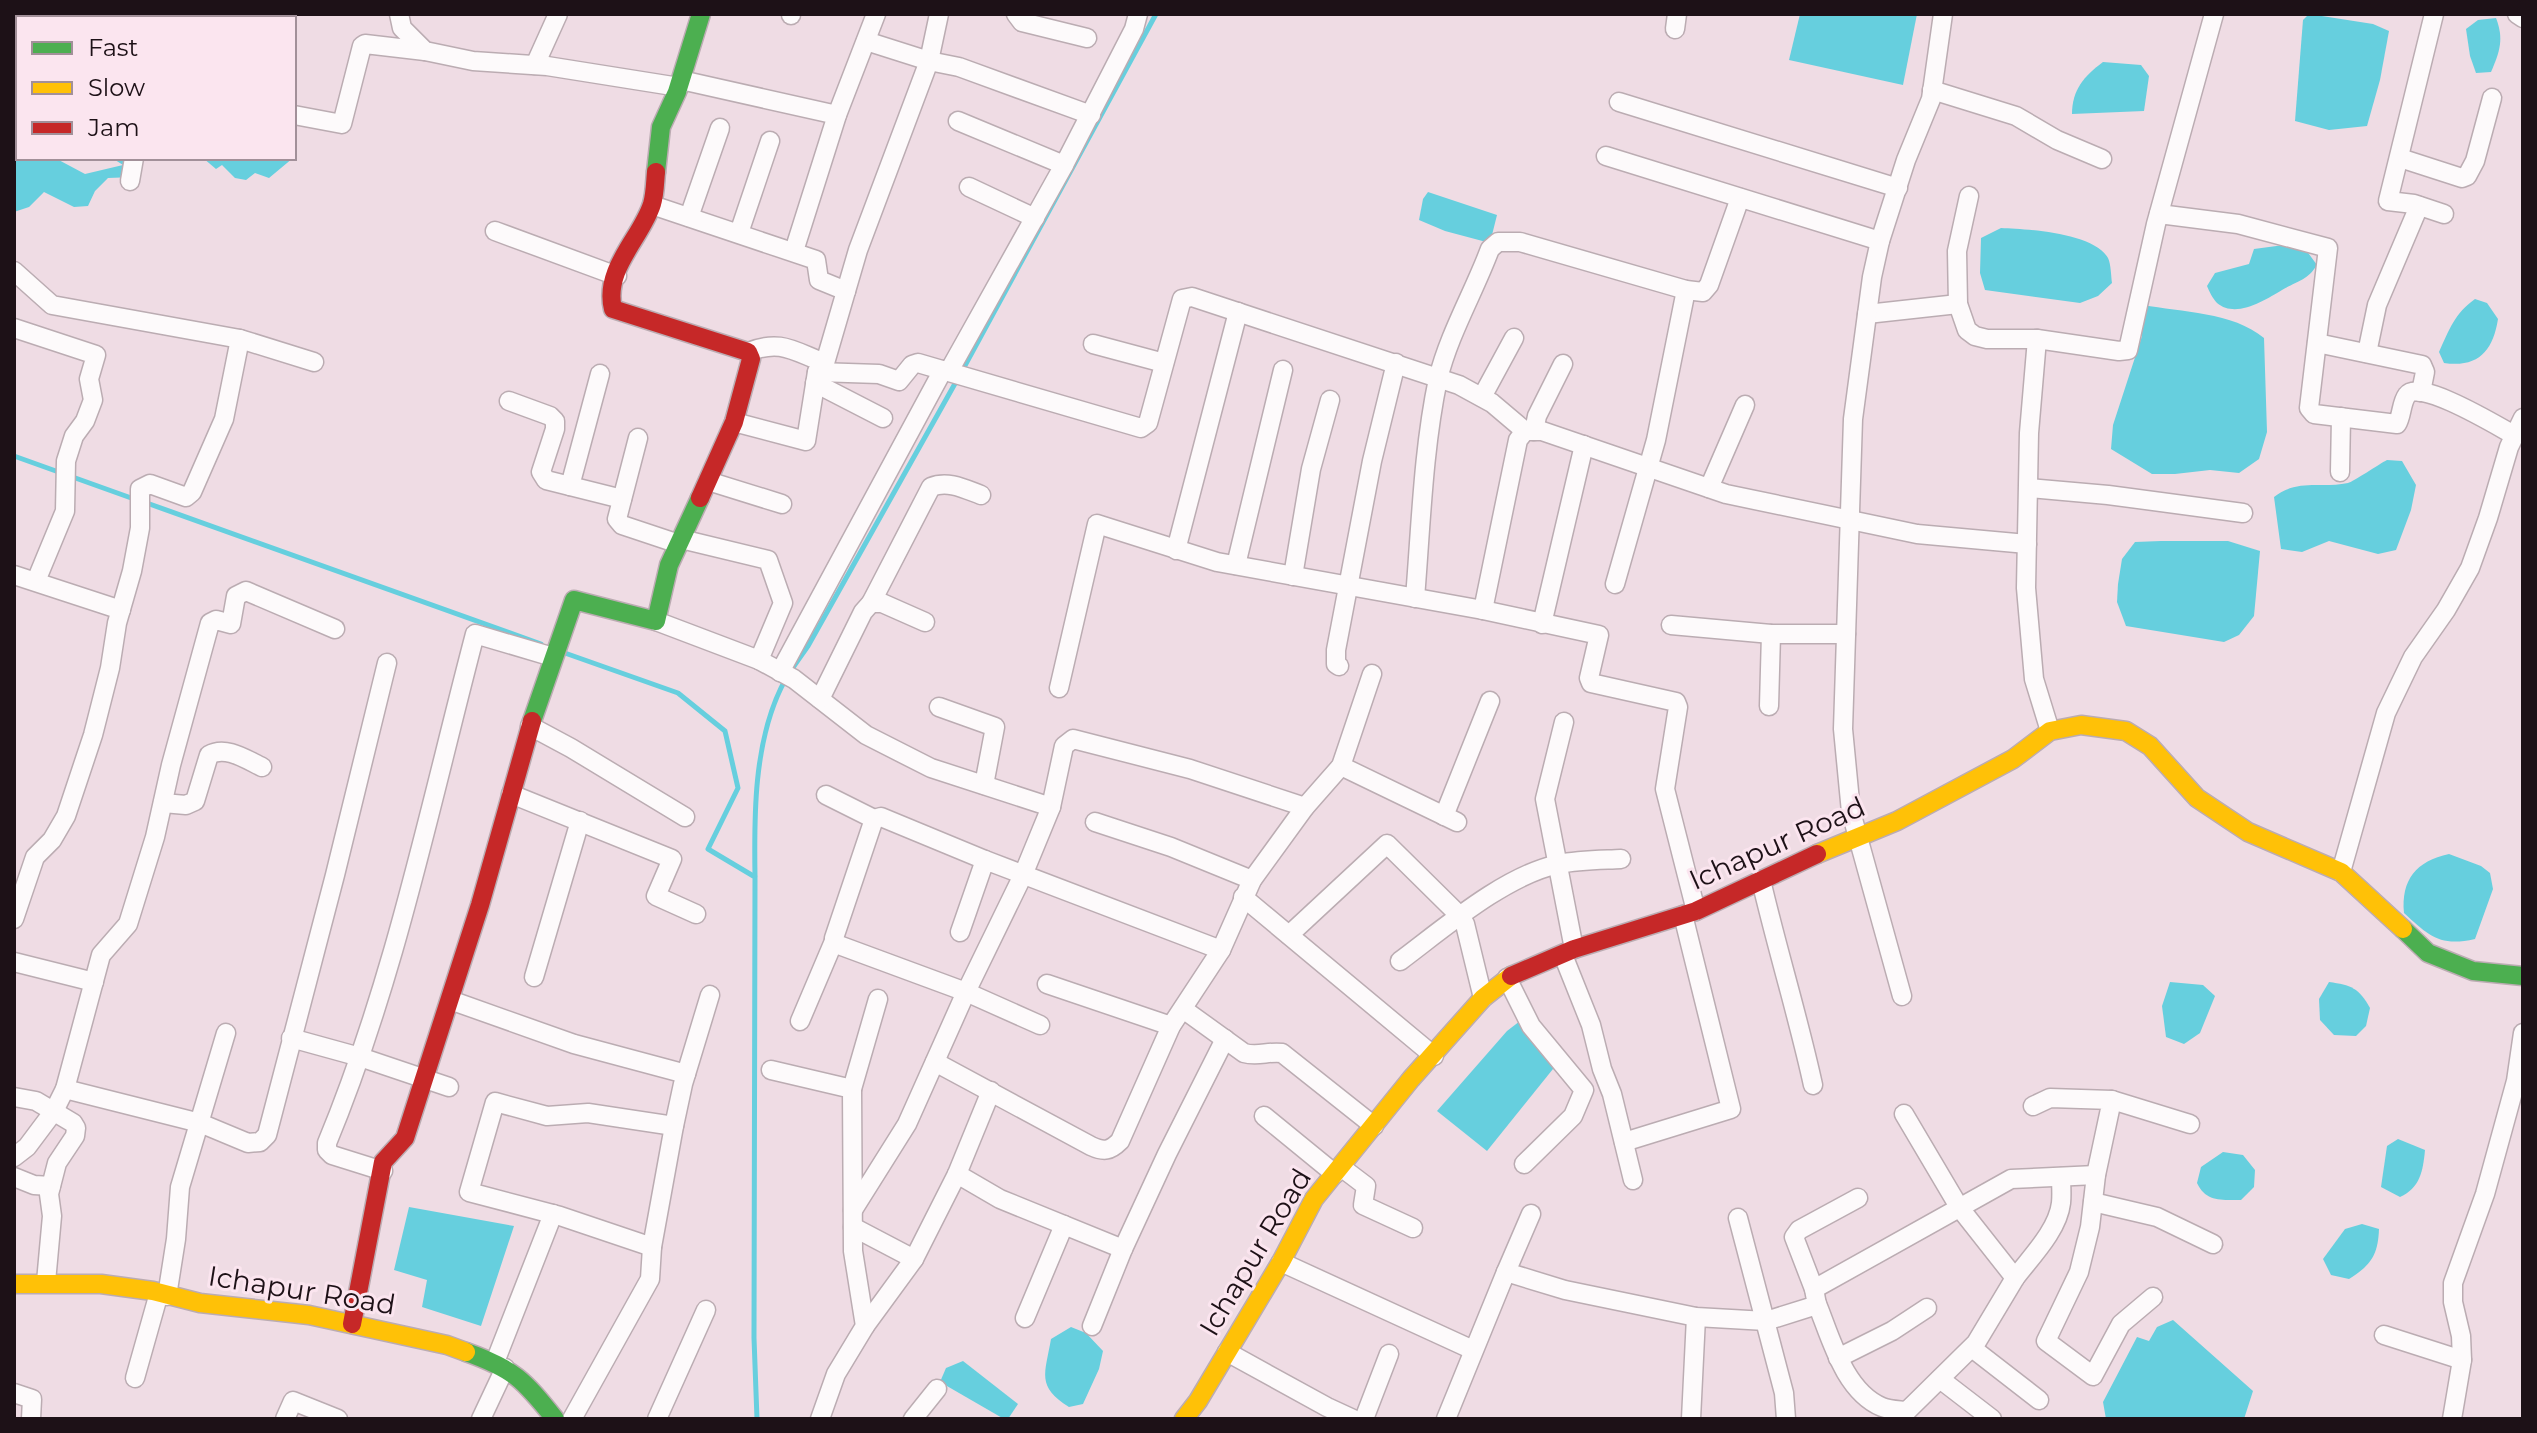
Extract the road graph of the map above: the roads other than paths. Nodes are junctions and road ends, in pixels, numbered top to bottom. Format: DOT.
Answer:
graph roads {
  1 [pos="399,14"];
  2 [pos="558,14"];
  3 [pos="701,14"];
  4 [pos="876,14"];
  5 [pos="939,14"];
  6 [pos="1016,14"];
  7 [pos="1138,14"];
  8 [pos="1943,14"];
  9 [pos="2214,14"];
  10 [pos="2434,14"];
  11 [pos="2517,14"];
  12 [pos="2523,18"];
  13 [pos="1087,38"];
  14 [pos="866,41"];
  15 [pos="425,51"];
  16 [pos="929,61"];
  17 [pos="535,65"];
  18 [pos="680,83"];
  19 [pos="1932,90"];
  20 [pos="2492,98"];
  21 [pos="1619,102"];
  22 [pos="296,115"];
  23 [pos="837,115"];
  24 [pos="1091,115"];
  25 [pos="958,121"];
  26 [pos="720,128"];
  27 [pos="770,141"];
  28 [pos="1606,156"];
  29 [pos="2400,158"];
  30 [pos="2102,159"];
  31 [pos="134,160"];
  32 [pos="1064,165"];
  33 [pos="130,181"];
  34 [pos="969,187"];
  35 [pos="1898,188"];
  36 [pos="1969,196"];
  37 [pos="1740,198"];
  38 [pos="652,205"];
  39 [pos="2419,206"];
  40 [pos="2159,214"];
  41 [pos="2444,214"];
  42 [pos="689,217"];
  43 [pos="1035,218"];
  44 [pos="495,231"];
  45 [pos="739,233"];
  46 [pos="1880,241"];
  47 [pos="794,251"];
  48 [pos="14,271"];
  49 [pos="617,276"];
  50 [pos="1686,290"];
  51 [pos="846,291"];
  52 [pos="1958,304"];
  53 [pos="1238,312"];
  54 [pos="1867,314"];
  55 [pos="14,328"];
  56 [pos="1514,338"];
  57 [pos="240,339"];
  58 [pos="2037,339"];
  59 [pos="2317,343"];
  60 [pos="1093,344"];
  61 [pos="748,352"];
  62 [pos="2367,353"];
  63 [pos="314,362"];
  64 [pos="1164,363"];
  65 [pos="1396,363"];
  66 [pos="1563,364"];
  67 [pos="1283,370"];
  68 [pos="819,372"];
  69 [pos="954,373"];
  70 [pos="600,374"];
  71 [pos="1439,377"];
  72 [pos="2421,392"];
  73 [pos="1482,397"];
  74 [pos="1330,400"];
  75 [pos="509,401"];
  76 [pos="1745,405"];
  77 [pos="2341,417"];
  78 [pos="883,418"];
  79 [pos="2523,418"];
  80 [pos="555,421"];
  81 [pos="734,422"];
  82 [pos="1529,431"];
  83 [pos="583,432"];
  84 [pos="2514,435"];
  85 [pos="638,438"];
  86 [pos="1584,445"];
  87 [pos="1647,467"];
  88 [pos="2340,472"];
  89 [pos="708,481"];
  90 [pos="570,486"];
  91 [pos="1709,488"];
  92 [pos="2029,488"];
  93 [pos="981,495"];
  94 [pos="622,499"];
  95 [pos="782,504"];
  96 [pos="2243,513"];
  97 [pos="1850,520"];
  98 [pos="680,541"];
  99 [pos="2027,544"];
  100 [pos="1176,550"];
  101 [pos="1236,565"];
  102 [pos="14,575"];
  103 [pos="1293,576"];
  104 [pos="36,581"];
  105 [pos="1615,584"];
  106 [pos="1350,586"];
  107 [pos="1415,598"];
  108 [pos="871,603"];
  109 [pos="121,610"];
  110 [pos="1483,610"];
  111 [pos="656,621"];
  112 [pos="925,622"];
  113 [pos="1542,624"];
  114 [pos="1671,625"];
  115 [pos="335,629"];
  116 [pos="1771,634"];
  117 [pos="1846,634"];
  118 [pos="554,652"];
  119 [pos="759,660"];
  120 [pos="387,663"];
  121 [pos="1339,666"];
  122 [pos="1372,674"];
  123 [pos="787,675"];
  124 [pos="1059,688"];
  125 [pos="820,699"];
  126 [pos="1490,701"];
  127 [pos="1769,706"];
  128 [pos="939,707"];
  129 [pos="1564,722"];
  130 [pos="530,726"];
  131 [pos="2050,731"];
  132 [pos="1341,766"];
  133 [pos="262,767"];
  134 [pos="984,785"];
  135 [pos="511,794"];
  136 [pos="826,795"];
  137 [pos="163,803"];
  138 [pos="1051,807"];
  139 [pos="1305,807"];
  140 [pos="685,817"];
  141 [pos="874,819"];
  142 [pos="580,821"];
  143 [pos="1095,822"];
  144 [pos="1859,837"];
  145 [pos="1621,859"];
  146 [pos="985,860"];
  147 [pos="1558,864"];
  148 [pos="2341,872"];
  149 [pos="1023,875"];
  150 [pos="1252,880"];
  151 [pos="1761,880"];
  152 [pos="1243,897"];
  153 [pos="1690,913"];
  154 [pos="696,914"];
  155 [pos="1460,916"];
  156 [pos="14,919"];
  157 [pos="960,932"];
  158 [pos="1289,935"];
  159 [pos="834,941"];
  160 [pos="1221,950"];
  161 [pos="1569,952"];
  162 [pos="1400,961"];
  163 [pos="14,962"];
  164 [pos="2523,976"];
  165 [pos="534,977"];
  166 [pos="1507,978"];
  167 [pos="94,982"];
  168 [pos="1047,984"];
  169 [pos="966,992"];
  170 [pos="710,995"];
  171 [pos="1902,996"];
  172 [pos="1483,998"];
  173 [pos="878,999"];
  174 [pos="450,1000"];
  175 [pos="1183,1009"];
  176 [pos="800,1021"];
  177 [pos="1040,1025"];
  178 [pos="1171,1026"];
  179 [pos="226,1033"];
  180 [pos="2523,1033"];
  181 [pos="291,1038"];
  182 [pos="1225,1039"];
  183 [pos="1434,1056"];
  184 [pos="360,1057"];
  185 [pos="935,1062"];
  186 [pos="771,1070"];
  187 [pos="686,1074"];
  188 [pos="424,1079"];
  189 [pos="1813,1085"];
  190 [pos="449,1087"];
  191 [pos="65,1089"];
  192 [pos="852,1089"];
  193 [pos="991,1091"];
  194 [pos="14,1097"];
  195 [pos="2112,1100"];
  196 [pos="2033,1106"];
  197 [pos="54,1111"];
  198 [pos="1904,1114"];
  199 [pos="1264,1116"];
  200 [pos="200,1123"];
  201 [pos="2190,1124"];
  202 [pos="674,1126"];
  203 [pos="1374,1126"];
  204 [pos="1624,1142"];
  205 [pos="14,1157"];
  206 [pos="1524,1164"];
  207 [pos="1338,1170"];
  208 [pos="383,1171"];
  209 [pos="957,1174"];
  210 [pos="2096,1175"];
  211 [pos="14,1177"];
  212 [pos="2061,1177"];
  213 [pos="1633,1180"];
  214 [pos="51,1186"];
  215 [pos="1858,1198"];
  216 [pos="2093,1202"];
  217 [pos="1959,1207"];
  218 [pos="553,1214"];
  219 [pos="1531,1214"];
  220 [pos="853,1218"];
  221 [pos="1738,1218"];
  222 [pos="1064,1225"];
  223 [pos="1413,1228"];
  224 [pos="2213,1244"];
  225 [pos="652,1247"];
  226 [pos="1123,1249"];
  227 [pos="914,1259"];
  228 [pos="1281,1262"];
  229 [pos="1506,1272"];
  230 [pos="2015,1278"];
  231 [pos="46,1282"];
  232 [pos="14,1284"];
  233 [pos="163,1294"];
  234 [pos="1816,1296"];
  235 [pos="2153,1297"];
  236 [pos="1927,1308"];
  237 [pos="706,1310"];
  238 [pos="1696,1317"];
  239 [pos="1025,1318"];
  240 [pos="1766,1321"];
  241 [pos="352,1324"];
  242 [pos="865,1326"];
  243 [pos="1092,1326"];
  244 [pos="2384,1335"];
  245 [pos="1972,1348"];
  246 [pos="1473,1350"];
  247 [pos="1227,1352"];
  248 [pos="1389,1354"];
  249 [pos="1838,1358"];
  250 [pos="2462,1360"];
  251 [pos="500,1365"];
  252 [pos="135,1378"];
  253 [pos="1940,1379"];
  254 [pos="937,1389"];
  255 [pos="14,1393"];
  256 [pos="2039,1400"];
  257 [pos="1353,1418"];
  258 [pos="1448,1418"];
  259 [pos="31,1419"];
  260 [pos="285,1419"];
  261 [pos="338,1419"];
  262 [pos="481,1419"];
  263 [pos="555,1419"];
  264 [pos="572,1419"];
  265 [pos="657,1419"];
  266 [pos="820,1419"];
  267 [pos="913,1419"];
  268 [pos="1184,1419"];
  269 [pos="1691,1419"];
  270 [pos="1786,1419"];
  271 [pos="1992,1419"];
  272 [pos="2452,1419"];
  1 -- 15 [label="street"];
  2 -- 17 [label="street"];
  3 -- 18 [label="street"];
  4 -- 14 [label="street"];
  5 -- 16 [label="street"];
  6 -- 13 [label="street"];
  7 -- 24 [label="street"];
  8 -- 19 [label="street"];
  9 -- 40 [label="street"];
  10 -- 29 [label="street"];
  11 -- 12 [label="street"];
  14 -- 16 [label="street"];
  14 -- 23 [label="street"];
  15 -- 17 [label="street"];
  15 -- 22 [label="street"];
  16 -- 24 [label="street"];
  16 -- 51 [label="street"];
  17 -- 18 [label="street"];
  18 -- 23 [label="street"];
  18 -- 38 [label="street"];
  19 -- 30 [label="street"];
  19 -- 35 [label="street"];
  20 -- 29 [label="street"];
  21 -- 35 [label="street"];
  23 -- 47 [label="street"];
  24 -- 32 [label="street"];
  25 -- 32 [label="street"];
  26 -- 42 [label="street"];
  27 -- 45 [label="street"];
  28 -- 37 [label="street"];
  29 -- 39 [label="street"];
  31 -- 33 [label="street"];
  32 -- 43 [label="street"];
  34 -- 43 [label="street"];
  35 -- 46 [label="street"];
  36 -- 52 [label="street"];
  37 -- 46 [label="street"];
  37 -- 50 [label="street"];
  38 -- 42 [label="street"];
  38 -- 49 [label="street"];
  39 -- 41 [label="street"];
  39 -- 62 [label="street"];
  40 -- 58 [label="street"];
  40 -- 59 [label="street"];
  42 -- 45 [label="street"];
  43 -- 69 [label="street"];
  44 -- 49 [label="street"];
  45 -- 47 [label="street"];
  46 -- 54 [label="street"];
  47 -- 51 [label="street"];
  48 -- 57 [label="street"];
  49 -- 61 [label="street"];
  50 -- 71 [label="street"];
  50 -- 87 [label="street"];
  51 -- 68 [label="street"];
  52 -- 54 [label="street"];
  52 -- 58 [label="street"];
  53 -- 64 [label="street"];
  53 -- 65 [label="street"];
  53 -- 100 [label="street"];
  54 -- 97 [label="street"];
  55 -- 104 [label="street"];
  56 -- 73 [label="street"];
  57 -- 63 [label="street"];
  57 -- 109 [label="street"];
  58 -- 92 [label="street"];
  59 -- 62 [label="street"];
  59 -- 77 [label="street"];
  60 -- 64 [label="street"];
  61 -- 68 [label="street"];
  61 -- 81 [label="street"];
  62 -- 72 [label="street"];
  64 -- 69 [label="street"];
  65 -- 71 [label="street"];
  65 -- 106 [label="street"];
  66 -- 82 [label="street"];
  67 -- 101 [label="street"];
  68 -- 69 [label="street"];
  68 -- 78 [label="street"];
  68 -- 81 [label="street"];
  69 -- 123 [label="street"];
  70 -- 83 [label="street"];
  71 -- 73 [label="street"];
  71 -- 107 [label="street"];
  72 -- 77 [label="street"];
  72 -- 84 [label="street"];
  73 -- 82 [label="street"];
  74 -- 103 [label="street"];
  75 -- 80 [label="street"];
  76 -- 91 [label="street"];
  77 -- 88 [label="street"];
  79 -- 84 [label="street"];
  80 -- 83 [label="street"];
  80 -- 90 [label="street"];
  81 -- 89 [label="street"];
  82 -- 86 [label="street"];
  82 -- 110 [label="street"];
  83 -- 90 [label="street"];
  84 -- 148 [label="street"];
  85 -- 94 [label="street"];
  86 -- 87 [label="street"];
  86 -- 113 [label="street"];
  87 -- 91 [label="street"];
  87 -- 105 [label="street"];
  89 -- 95 [label="street"];
  89 -- 98 [label="street"];
  90 -- 94 [label="street"];
  91 -- 97 [label="street"];
  92 -- 96 [label="street"];
  92 -- 99 [label="street"];
  93 -- 108 [label="street"];
  94 -- 98 [label="street"];
  97 -- 99 [label="street"];
  97 -- 117 [label="street"];
  98 -- 111 [label="street"];
  98 -- 119 [label="street"];
  99 -- 131 [label="street"];
  100 -- 101 [label="street"];
  100 -- 124 [label="street"];
  101 -- 103 [label="street"];
  102 -- 104 [label="street"];
  103 -- 106 [label="street"];
  104 -- 109 [label="street"];
  106 -- 107 [label="street"];
  106 -- 121 [label="street"];
  107 -- 110 [label="street"];
  108 -- 112 [label="street"];
  108 -- 125 [label="street"];
  109 -- 156 [label="street"];
  110 -- 113 [label="street"];
  111 -- 118 [label="street"];
  111 -- 119 [label="street"];
  113 -- 153 [label="street"];
  114 -- 116 [label="street"];
  115 -- 137 [label="street"];
  116 -- 117 [label="street"];
  116 -- 127 [label="street"];
  117 -- 144 [label="street"];
  118 -- 130 [label="street"];
  118 -- 184 [label="street"];
  119 -- 123 [label="street"];
  120 -- 181 [label="street"];
  122 -- 132 [label="street"];
  123 -- 125 [label="street"];
  125 -- 134 [label="street"];
  126 -- 132 [label="street"];
  128 -- 134 [label="street"];
  129 -- 147 [label="street"];
  130 -- 135 [label="street"];
  130 -- 140 [label="street"];
  131 -- 144 [label="street, Ichapur Road"];
  131 -- 148 [label="street"];
  132 -- 139 [label="street"];
  133 -- 137 [label="street"];
  134 -- 138 [label="street"];
  135 -- 142 [label="street"];
  135 -- 174 [label="street"];
  136 -- 141 [label="street"];
  137 -- 167 [label="street"];
  138 -- 139 [label="street"];
  138 -- 149 [label="street"];
  139 -- 150 [label="street"];
  141 -- 146 [label="street"];
  141 -- 159 [label="street"];
  142 -- 154 [label="street"];
  142 -- 165 [label="street"];
  143 -- 150 [label="street"];
  144 -- 151 [label="street, Ichapur Road"];
  144 -- 171 [label="street"];
  145 -- 147 [label="street"];
  146 -- 149 [label="street"];
  146 -- 157 [label="street"];
  147 -- 155 [label="street"];
  147 -- 161 [label="street"];
  148 -- 164 [label="street"];
  149 -- 160 [label="street"];
  149 -- 169 [label="street"];
  150 -- 152 [label="street"];
  151 -- 153 [label="street, Ichapur Road"];
  151 -- 189 [label="street"];
  152 -- 158 [label="street"];
  152 -- 160 [label="street"];
  153 -- 161 [label="street, Ichapur Road"];
  153 -- 204 [label="street"];
  155 -- 158 [label="street"];
  155 -- 162 [label="street"];
  155 -- 172 [label="street"];
  158 -- 183 [label="street"];
  159 -- 169 [label="street"];
  159 -- 176 [label="street"];
  160 -- 175 [label="street"];
  161 -- 166 [label="street, Ichapur Road"];
  161 -- 204 [label="street"];
  163 -- 167 [label="street"];
  166 -- 172 [label="street, Ichapur Road"];
  166 -- 206 [label="street"];
  167 -- 191 [label="street"];
  168 -- 178 [label="street"];
  169 -- 177 [label="street"];
  169 -- 185 [label="street"];
  170 -- 187 [label="street"];
  172 -- 183 [label="street, Ichapur Road"];
  173 -- 192 [label="street"];
  174 -- 187 [label="street"];
  174 -- 188 [label="street"];
  175 -- 178 [label="street"];
  175 -- 182 [label="street"];
  178 -- 193 [label="street"];
  179 -- 200 [label="street"];
  180 -- 250 [label="street"];
  181 -- 184 [label="street"];
  181 -- 200 [label="street"];
  182 -- 203 [label="street"];
  182 -- 226 [label="street"];
  183 -- 203 [label="street, Ichapur Road"];
  184 -- 188 [label="street"];
  184 -- 208 [label="street"];
  185 -- 193 [label="street"];
  185 -- 220 [label="street"];
  186 -- 192 [label="street"];
  187 -- 202 [label="street"];
  188 -- 190 [label="street"];
  188 -- 208 [label="street"];
  191 -- 197 [label="street"];
  191 -- 200 [label="street"];
  192 -- 220 [label="street"];
  193 -- 209 [label="street"];
  194 -- 197 [label="street"];
  195 -- 196 [label="street"];
  195 -- 201 [label="street"];
  195 -- 210 [label="street"];
  197 -- 205 [label="street"];
  197 -- 214 [label="street"];
  198 -- 217 [label="street"];
  199 -- 207 [label="street"];
  200 -- 233 [label="street"];
  202 -- 218 [label="street"];
  202 -- 225 [label="street"];
  203 -- 207 [label="street, Ichapur Road"];
  204 -- 213 [label="street"];
  207 -- 223 [label="street"];
  207 -- 228 [label="street, Ichapur Road"];
  208 -- 241 [label="street"];
  209 -- 222 [label="street"];
  209 -- 227 [label="street"];
  210 -- 212 [label="street"];
  210 -- 216 [label="street"];
  211 -- 214 [label="street"];
  212 -- 217 [label="street"];
  212 -- 230 [label="street"];
  214 -- 231 [label="street"];
  215 -- 234 [label="street"];
  216 -- 224 [label="street"];
  216 -- 235 [label="street"];
  217 -- 230 [label="street"];
  217 -- 234 [label="street"];
  218 -- 225 [label="street"];
  218 -- 251 [label="street"];
  219 -- 229 [label="street"];
  220 -- 227 [label="street"];
  220 -- 242 [label="street"];
  221 -- 240 [label="street"];
  222 -- 226 [label="street"];
  222 -- 239 [label="street"];
  225 -- 264 [label="street"];
  226 -- 243 [label="street"];
  227 -- 242 [label="street"];
  228 -- 246 [label="street"];
  228 -- 247 [label="street, Ichapur Road"];
  229 -- 238 [label="street"];
  229 -- 246 [label="street"];
  230 -- 245 [label="street"];
  231 -- 232 [label="street, Ichapur Road"];
  231 -- 233 [label="street, Ichapur Road"];
  233 -- 241 [label="street, Ichapur Road"];
  233 -- 252 [label="street"];
  234 -- 240 [label="street"];
  234 -- 249 [label="street"];
  236 -- 249 [label="street"];
  237 -- 265 [label="street"];
  238 -- 240 [label="street"];
  238 -- 269 [label="street"];
  240 -- 270 [label="street"];
  241 -- 251 [label="street, Ichapur Road"];
  242 -- 266 [label="street"];
  244 -- 250 [label="street"];
  245 -- 253 [label="street"];
  245 -- 256 [label="street"];
  246 -- 258 [label="street"];
  247 -- 257 [label="street"];
  247 -- 268 [label="street, Ichapur Road"];
  248 -- 257 [label="street"];
  249 -- 253 [label="street"];
  250 -- 272 [label="street"];
  251 -- 262 [label="street"];
  251 -- 263 [label="street, Ichapur Road"];
  253 -- 271 [label="street"];
  254 -- 267 [label="street"];
  255 -- 259 [label="street"];
  260 -- 261 [label="street"];
}
